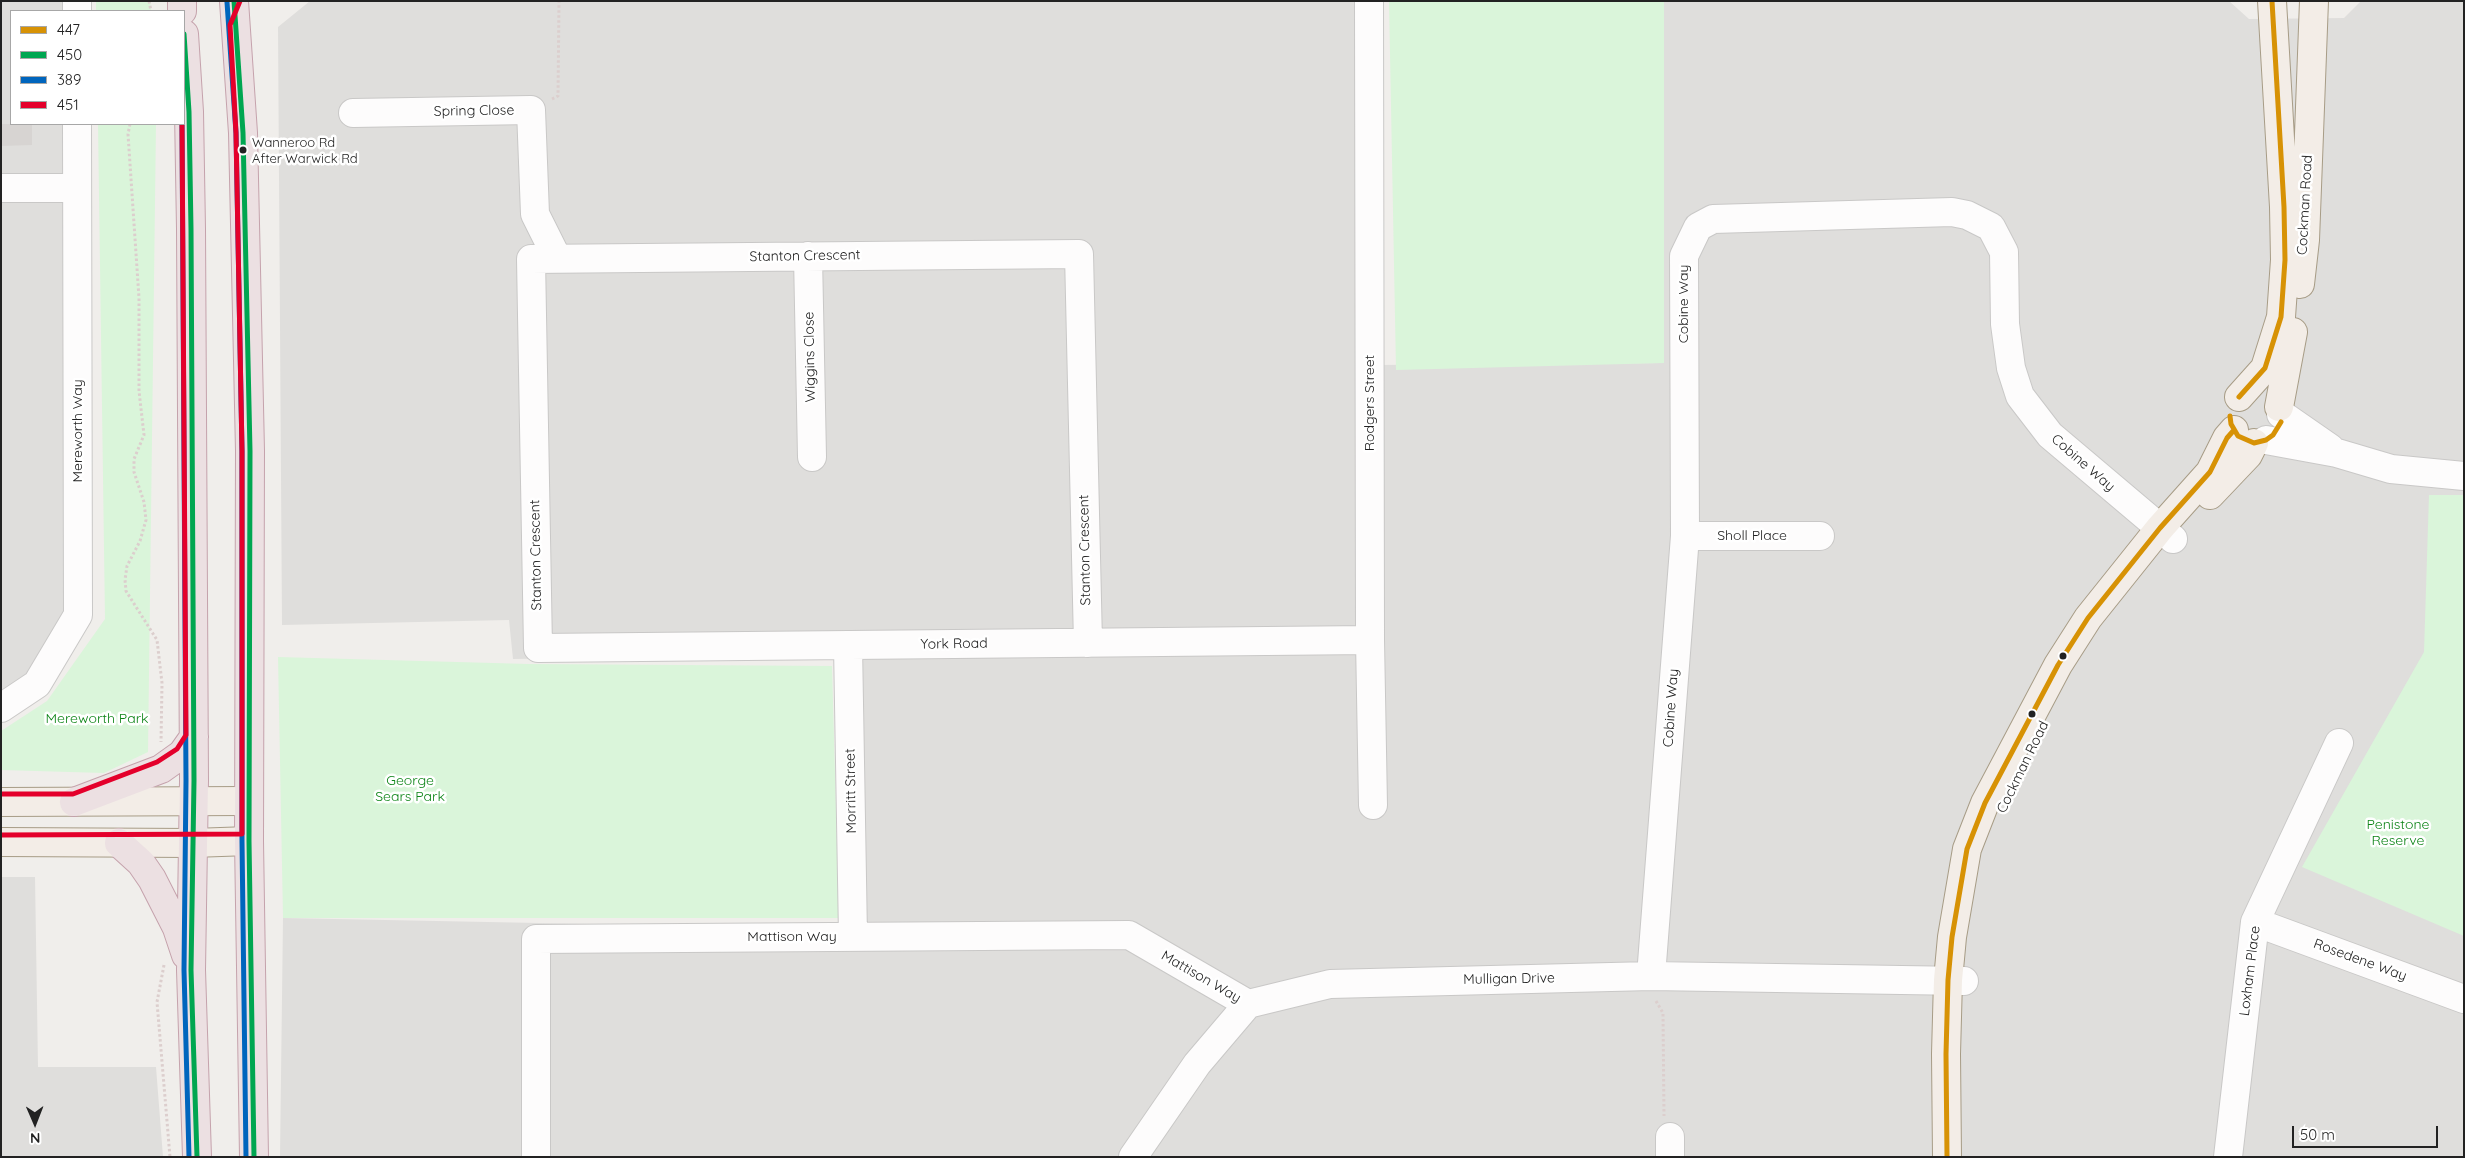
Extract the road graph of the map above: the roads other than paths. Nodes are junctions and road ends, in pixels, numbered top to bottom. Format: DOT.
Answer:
graph roads {
  1 [pos="249,1"];
  2 [pos="1369,1"];
  3 [pos="2272,1"];
  4 [pos="2314,1"];
  5 [pos="236,13"];
  6 [pos="185,50"];
  7 [pos="353,113"];
  8 [pos="77,125"];
  9 [pos="1,188"];
  10 [pos="78,188"];
  11 [pos="808,256"];
  12 [pos="557,258"];
  13 [pos="2240,397"];
  14 [pos="2280,410"];
  15 [pos="2251,438"];
  16 [pos="2337,453"];
  17 [pos="812,457"];
  18 [pos="2464,476"];
  19 [pos="2166,534"];
  20 [pos="1684,536"];
  21 [pos="1820,536"];
  22 [pos="1370,640"];
  23 [pos="1088,643"];
  24 [pos="848,645"];
  25 [pos="538,648"];
  26 [pos="1,708"];
  27 [pos="194,737"];
  28 [pos="2339,743"];
  29 [pos="193,801"];
  30 [pos="249,801"];
  31 [pos="1,802"];
  32 [pos="74,802"];
  33 [pos="1372,805"];
  34 [pos="249,841"];
  35 [pos="1,842"];
  36 [pos="119,843"];
  37 [pos="193,843"];
  38 [pos="2255,922"];
  39 [pos="853,937"];
  40 [pos="191,970"];
  41 [pos="1956,981"];
  42 [pos="1651,993"];
  43 [pos="2464,999"];
  44 [pos="1248,1004"];
  45 [pos="197,1157"];
  46 [pos="254,1157"];
  47 [pos="536,1157"];
  48 [pos="1132,1157"];
  49 [pos="1947,1157"];
  50 [pos="1965,1157"];
  51 [pos="2228,1157"];
  1 -- 5 [label="highway"];
  2 -- 22 [label="street, Rodgers Street"];
  3 -- 13 [label="main road, Cockman Road"];
  4 -- 14 [label="main road, Cockman Road"];
  5 -- 30 [label="highway"];
  6 -- 27 [label="highway"];
  7 -- 12 [label="street, Spring Close"];
  8 -- 10 [label="street, Mereworth Way"];
  9 -- 10 [label="street"];
  10 -- 26 [label="street, Mereworth Way"];
  11 -- 12 [label="street, Stanton Crescent"];
  11 -- 17 [label="street, Wiggins Close"];
  11 -- 23 [label="street, Stanton Crescent"];
  12 -- 25 [label="street, Stanton Crescent"];
  13 -- 14 [label="main road"];
  13 -- 15 [label="main road"];
  14 -- 15 [label="main road"];
  14 -- 16 [label="street"];
  15 -- 16 [label="street"];
  15 -- 19 [label="main road, Cockman Road"];
  16 -- 18 [label="street"];
  19 -- 20 [label="street, Cobine Way"];
  19 -- 41 [label="main road, Cockman Road"];
  20 -- 21 [label="street, Sholl Place"];
  20 -- 42 [label="street, Cobine Way"];
  22 -- 23 [label="street, York Road"];
  22 -- 33 [label="street, Rodgers Street"];
  23 -- 24 [label="street, York Road"];
  24 -- 25 [label="street, York Road"];
  24 -- 39 [label="street, Morritt Street"];
  27 -- 29 [label="highway"];
  27 -- 32 [label="highway"];
  28 -- 38 [label="street, Loxham Place"];
  29 -- 30 [label="main road"];
  29 -- 32 [label="main road"];
  29 -- 37 [label="highway"];
  30 -- 34 [label="highway"];
  31 -- 32 [label="main road"];
  34 -- 37 [label="main road"];
  34 -- 46 [label="highway"];
  35 -- 36 [label="main road"];
  36 -- 37 [label="main road"];
  36 -- 40 [label="highway"];
  37 -- 40 [label="highway"];
  38 -- 43 [label="street, Rosedene Way"];
  38 -- 51 [label="street, Loxham Place"];
  39 -- 44 [label="street, Mattison Way"];
  39 -- 47 [label="street, Mattison Way"];
  40 -- 45 [label="highway"];
  41 -- 42 [label="street, Mulligan Drive"];
  41 -- 49 [label="main road, Cockman Road"];
  41 -- 50 [label="main road, Cockman Road"];
  42 -- 44 [label="street, Mulligan Drive"];
  44 -- 48 [label="street"];
}
